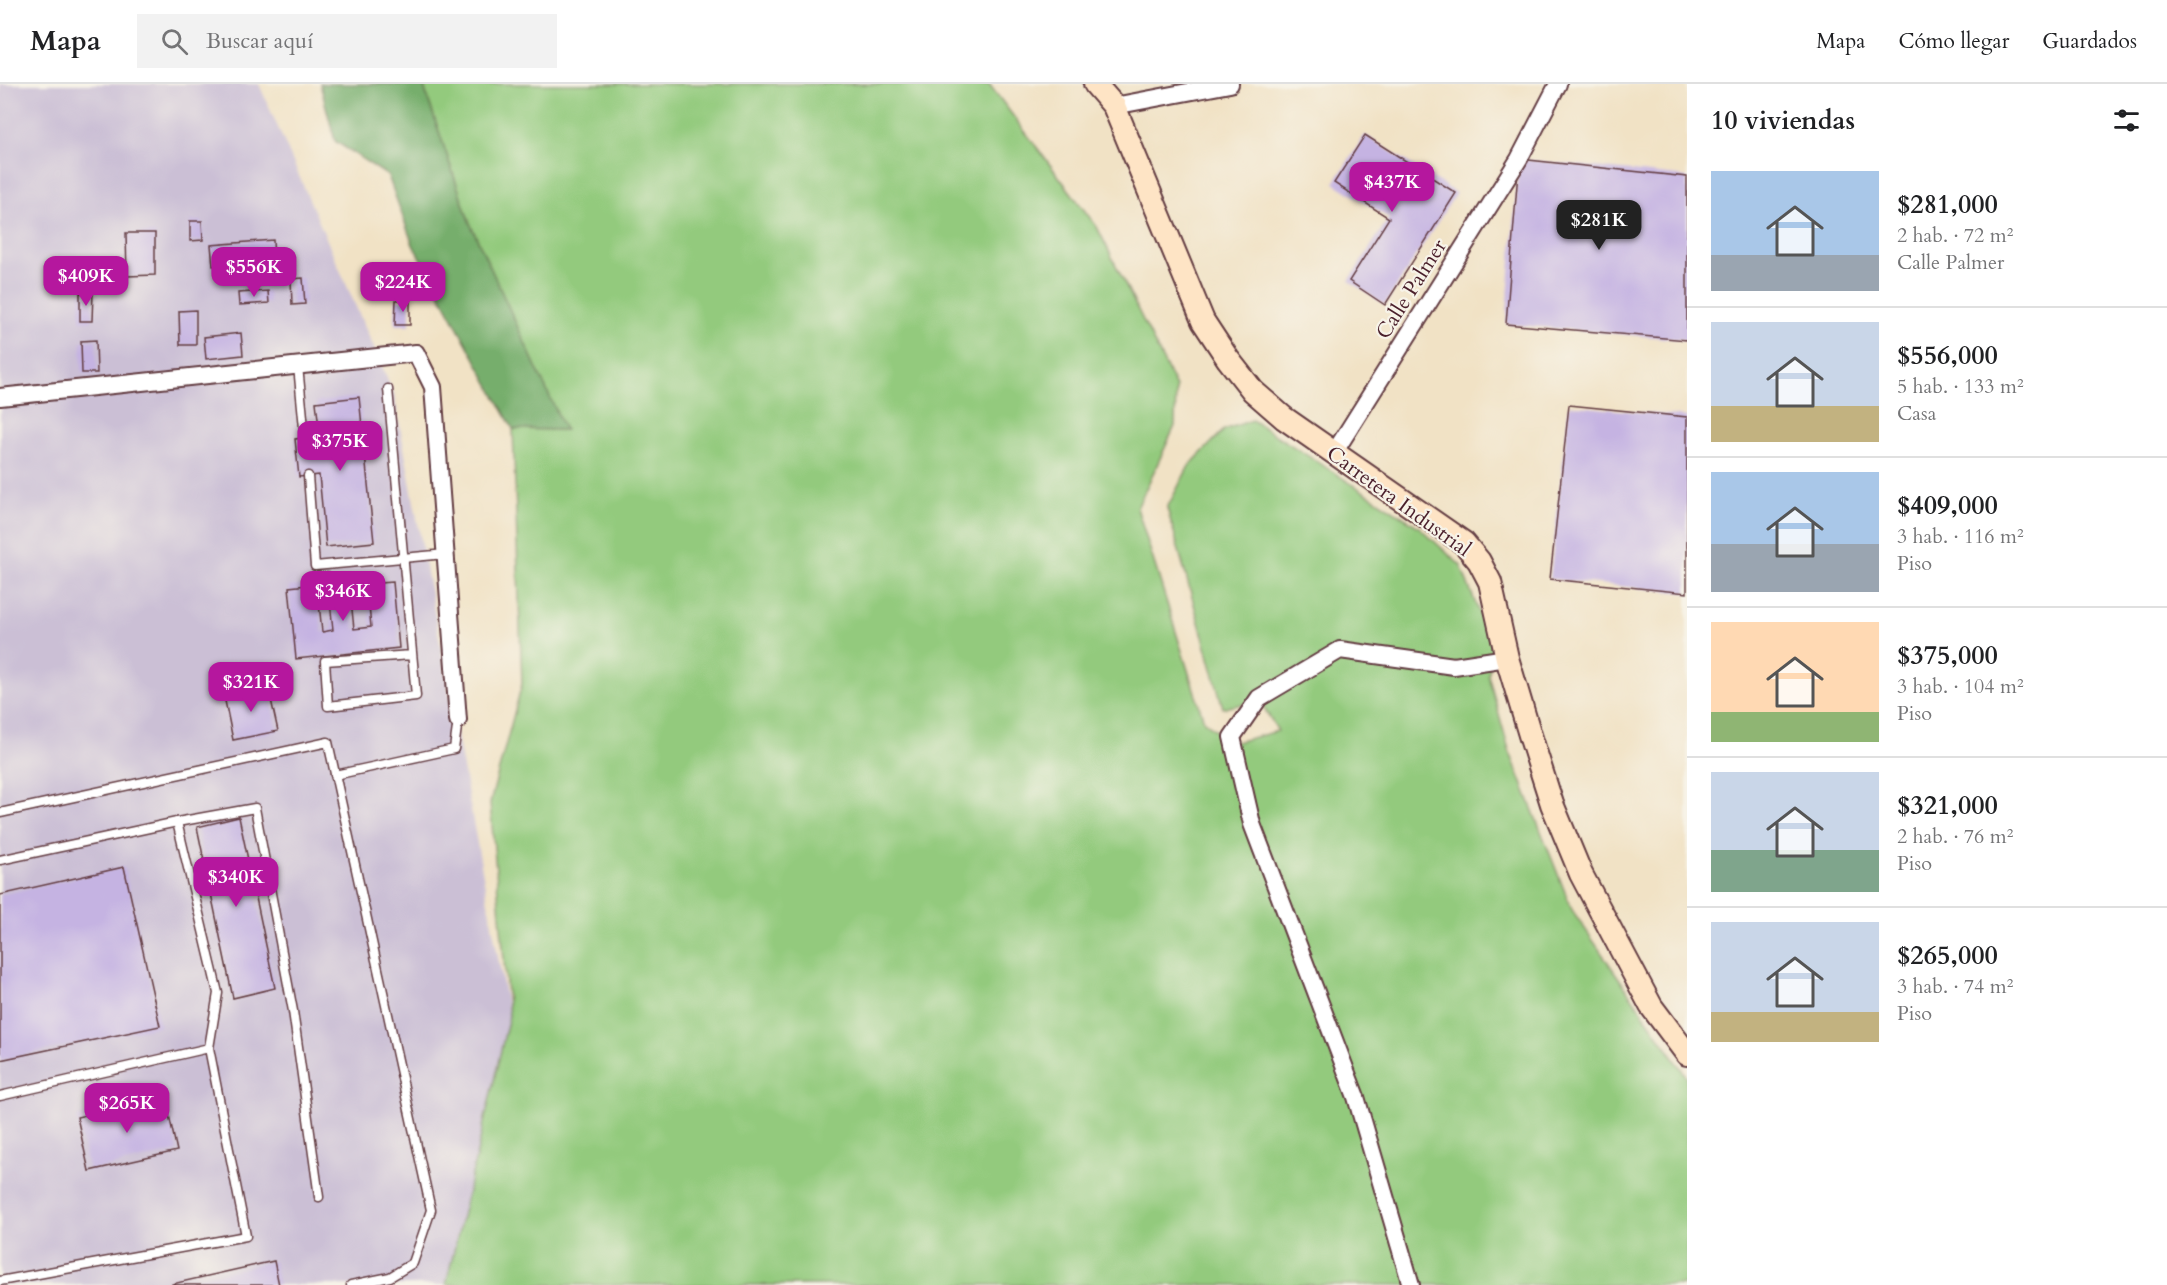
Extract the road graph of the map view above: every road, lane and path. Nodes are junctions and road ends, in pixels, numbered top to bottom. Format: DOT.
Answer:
graph roads {
  1 [pos="1095,84"];
  2 [pos="1230,84"];
  3 [pos="1558,84"];
  4 [pos="1114,106"];
  5 [pos="298,366"];
  6 [pos="388,389"];
  7 [pos="0,397"];
  8 [pos="305,438"];
  9 [pos="1335,453"];
  10 [pos="308,476"];
  11 [pos="446,554"];
  12 [pos="403,559"];
  13 [pos="412,655"];
  14 [pos="1507,658"];
  15 [pos="458,720"];
  16 [pos="335,775"];
  17 [pos="0,813"];
  18 [pos="177,822"];
  19 [pos="0,860"];
  20 [pos="209,1048"];
  21 [pos="1687,1054"];
  22 [pos="0,1096"];
  23 [pos="319,1197"];
  24 [pos="0,1281"];
  25 [pos="351,1285"];
  26 [pos="1411,1285"];
  1 -- 4 [label="street, Carretera Industrial"];
  2 -- 4 [label="street"];
  3 -- 9 [label="street, Calle Palmer"];
  4 -- 9 [label="street, Carretera Industrial"];
  5 -- 7 [label="street"];
  5 -- 8 [label="lane"];
  5 -- 11 [label="street"];
  6 -- 12 [label="lane"];
  9 -- 14 [label="street, Carretera Industrial"];
  10 -- 12 [label="lane"];
  11 -- 12 [label="lane"];
  11 -- 15 [label="street"];
  12 -- 13 [label="lane"];
  13 -- 13 [label="lane"];
  14 -- 21 [label="street, Carretera Industrial"];
  14 -- 26 [label="street"];
  15 -- 16 [label="lane"];
  16 -- 17 [label="lane"];
  16 -- 25 [label="lane"];
  18 -- 19 [label="lane"];
  18 -- 20 [label="lane"];
  18 -- 23 [label="lane"];
  20 -- 22 [label="lane"];
  20 -- 24 [label="lane"];
}
